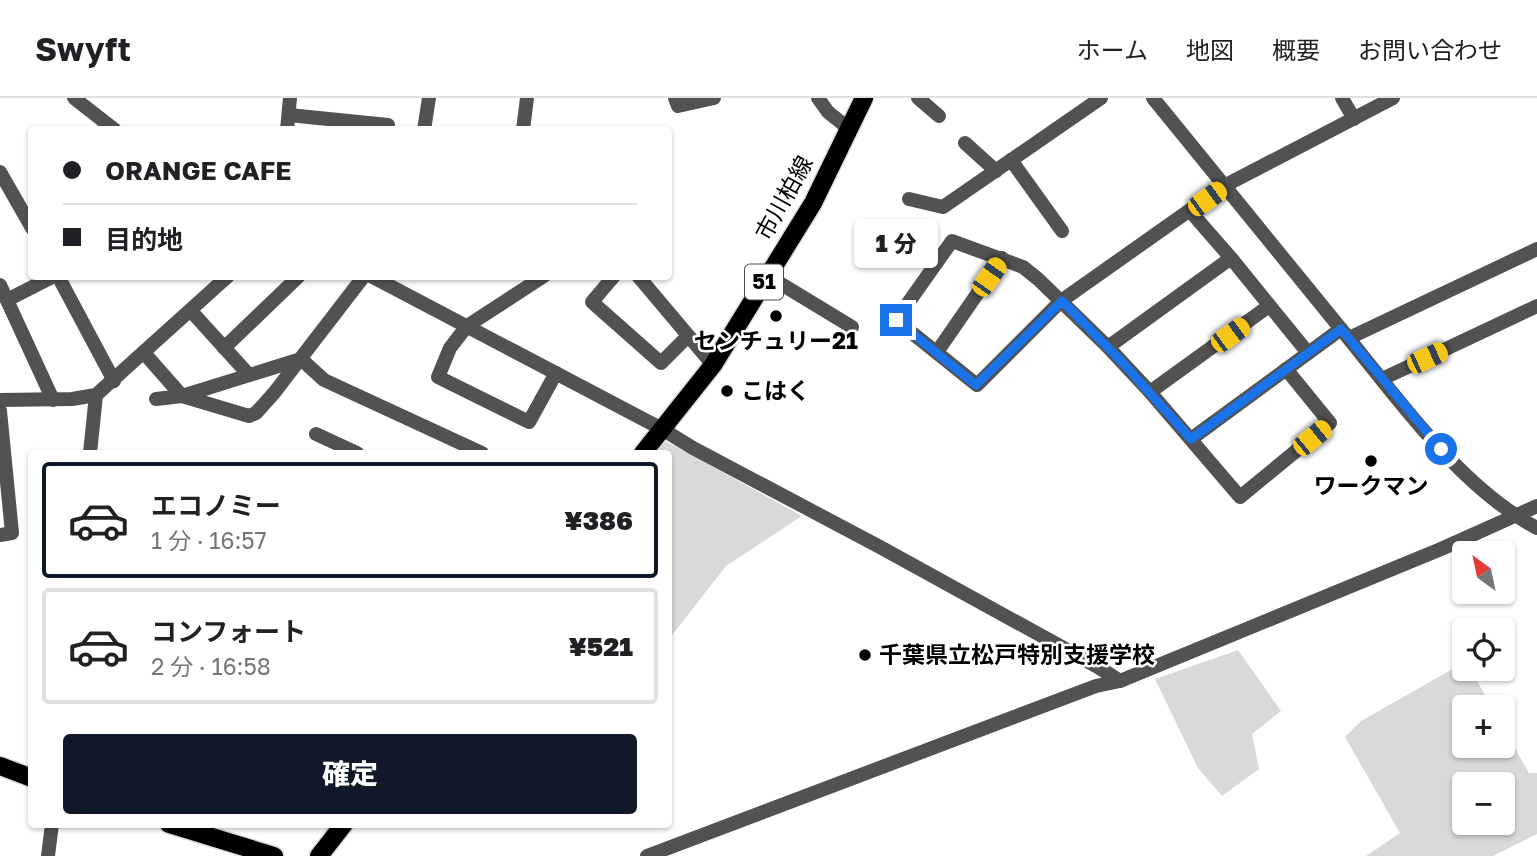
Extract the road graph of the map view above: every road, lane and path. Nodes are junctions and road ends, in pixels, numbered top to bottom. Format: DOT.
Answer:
graph roads {
  1 [pos="74,98"];
  2 [pos="290,98"];
  3 [pos="429,98"];
  4 [pos="527,98"];
  5 [pos="675,98"];
  6 [pos="714,98"];
  7 [pos="818,98"];
  8 [pos="864,98"];
  9 [pos="918,98"];
  10 [pos="1101,98"];
  11 [pos="1153,98"];
  12 [pos="1342,98"];
  13 [pos="1393,98"];
  14 [pos="939,116"];
  15 [pos="1354,118"];
  16 [pos="288,122"];
  17 [pos="388,125"];
  18 [pos="110,126"];
  19 [pos="426,126"];
  20 [pos="524,126"];
  21 [pos="848,128"];
  22 [pos="965,143"];
  23 [pos="1011,160"];
  24 [pos="996,171"];
  25 [pos="0,172"];
  26 [pos="1224,186"];
  27 [pos="909,199"];
  28 [pos="1190,212"];
  29 [pos="28,221"];
  30 [pos="1062,231"];
  31 [pos="1537,249"];
  32 [pos="1002,258"];
  33 [pos="1231,258"];
  34 [pos="768,276"];
  35 [pos="48,280"];
  36 [pos="58,280"];
  37 [pos="209,280"];
  38 [pos="224,280"];
  39 [pos="295,280"];
  40 [pos="361,280"];
  41 [pos="379,280"];
  42 [pos="538,280"];
  43 [pos="611,280"];
  44 [pos="641,280"];
  45 [pos="0,285"];
  46 [pos="216,288"];
  47 [pos="8,300"];
  48 [pos="1062,301"];
  49 [pos="1269,306"];
  50 [pos="1537,306"];
  51 [pos="191,311"];
  52 [pos="467,326"];
  53 [pos="852,327"];
  54 [pos="1345,333"];
  55 [pos="688,336"];
  56 [pos="1108,347"];
  57 [pos="224,348"];
  58 [pos="937,352"];
  59 [pos="1308,353"];
  60 [pos="145,354"];
  61 [pos="301,359"];
  62 [pos="713,366"];
  63 [pos="1286,369"];
  64 [pos="556,373"];
  65 [pos="249,375"];
  66 [pos="1382,379"];
  67 [pos="114,381"];
  68 [pos="1150,392"];
  69 [pos="96,395"];
  70 [pos="182,396"];
  71 [pos="156,399"];
  72 [pos="0,400"];
  73 [pos="52,400"];
  74 [pos="0,411"];
  75 [pos="662,429"];
  76 [pos="316,434"];
  77 [pos="1191,439"];
  78 [pos="464,449"];
  79 [pos="90,450"];
  80 [pos="351,450"];
  81 [pos="645,450"];
  82 [pos="1537,506"];
  83 [pos="1513,516"];
  84 [pos="1537,528"];
  85 [pos="0,535"];
  86 [pos="1120,681"];
  87 [pos="0,766"];
  88 [pos="28,776"];
  89 [pos="52,828"];
  90 [pos="182,828"];
  91 [pos="342,828"];
  92 [pos="48,856"];
  93 [pos="274,856"];
  94 [pos="319,856"];
  95 [pos="647,856"];
  1 -- 18 [label="street"];
  2 -- 16 [label="street"];
  3 -- 19 [label="street"];
  4 -- 20 [label="street"];
  5 -- 6 [label="street"];
  7 -- 21 [label="street"];
  8 -- 21 [label="main road, 市川柏線 / 51"];
  9 -- 14 [label="street"];
  10 -- 23 [label="street"];
  11 -- 26 [label="street"];
  12 -- 15 [label="street"];
  13 -- 15 [label="street"];
  15 -- 26 [label="street"];
  16 -- 17 [label="street"];
  21 -- 34 [label="main road, 市川柏線 / 51"];
  22 -- 24 [label="street"];
  23 -- 24 [label="street"];
  23 -- 30 [label="street"];
  24 -- 27 [label="street"];
  25 -- 29 [label="street"];
  26 -- 28 [label="street"];
  26 -- 54 [label="street"];
  28 -- 33 [label="street"];
  28 -- 48 [label="street"];
  31 -- 54 [label="street"];
  32 -- 48 [label="street"];
  32 -- 58 [label="street"];
  32 -- 58 [label="street"];
  33 -- 49 [label="street"];
  33 -- 56 [label="street"];
  34 -- 53 [label="street"];
  34 -- 62 [label="main road, 市川柏線 / 51"];
  35 -- 47 [label="street"];
  36 -- 67 [label="street"];
  37 -- 46 [label="street"];
  38 -- 46 [label="street"];
  39 -- 57 [label="street"];
  40 -- 61 [label="street"];
  41 -- 52 [label="street"];
  42 -- 52 [label="street"];
  43 -- 55 [label="street"];
  44 -- 55 [label="street"];
  45 -- 47 [label="street"];
  46 -- 51 [label="street"];
  47 -- 73 [label="street"];
  48 -- 56 [label="street"];
  48 -- 58 [label="street"];
  49 -- 59 [label="street"];
  49 -- 68 [label="street"];
  50 -- 66 [label="street"];
  51 -- 57 [label="street"];
  51 -- 60 [label="street"];
  52 -- 64 [label="street"];
  52 -- 64 [label="street"];
  54 -- 59 [label="street"];
  54 -- 66 [label="street"];
  55 -- 62 [label="street"];
  56 -- 68 [label="street"];
  57 -- 65 [label="street"];
  59 -- 63 [label="street"];
  60 -- 67 [label="street"];
  60 -- 70 [label="street"];
  61 -- 65 [label="street"];
  61 -- 70 [label="street"];
  61 -- 78 [label="street"];
  62 -- 75 [label="main road, 市川柏線 / 51"];
  63 -- 77 [label="street"];
  63 -- 77 [label="street"];
  64 -- 75 [label="street"];
  65 -- 70 [label="street"];
  66 -- 83 [label="street"];
  67 -- 69 [label="street"];
  68 -- 77 [label="street"];
  69 -- 73 [label="street"];
  69 -- 79 [label="street"];
  70 -- 71 [label="street"];
  72 -- 73 [label="street"];
  74 -- 85 [label="street"];
  75 -- 81 [label="main road, 市川柏線 / 51"];
  75 -- 86 [label="street"];
  76 -- 80 [label="street"];
  82 -- 83 [label="street"];
  83 -- 84 [label="street"];
  83 -- 86 [label="street"];
  86 -- 95 [label="street"];
  87 -- 88 [label="main road"];
  89 -- 92 [label="street"];
  90 -- 93 [label="main road"];
  91 -- 94 [label="main road"];
}
